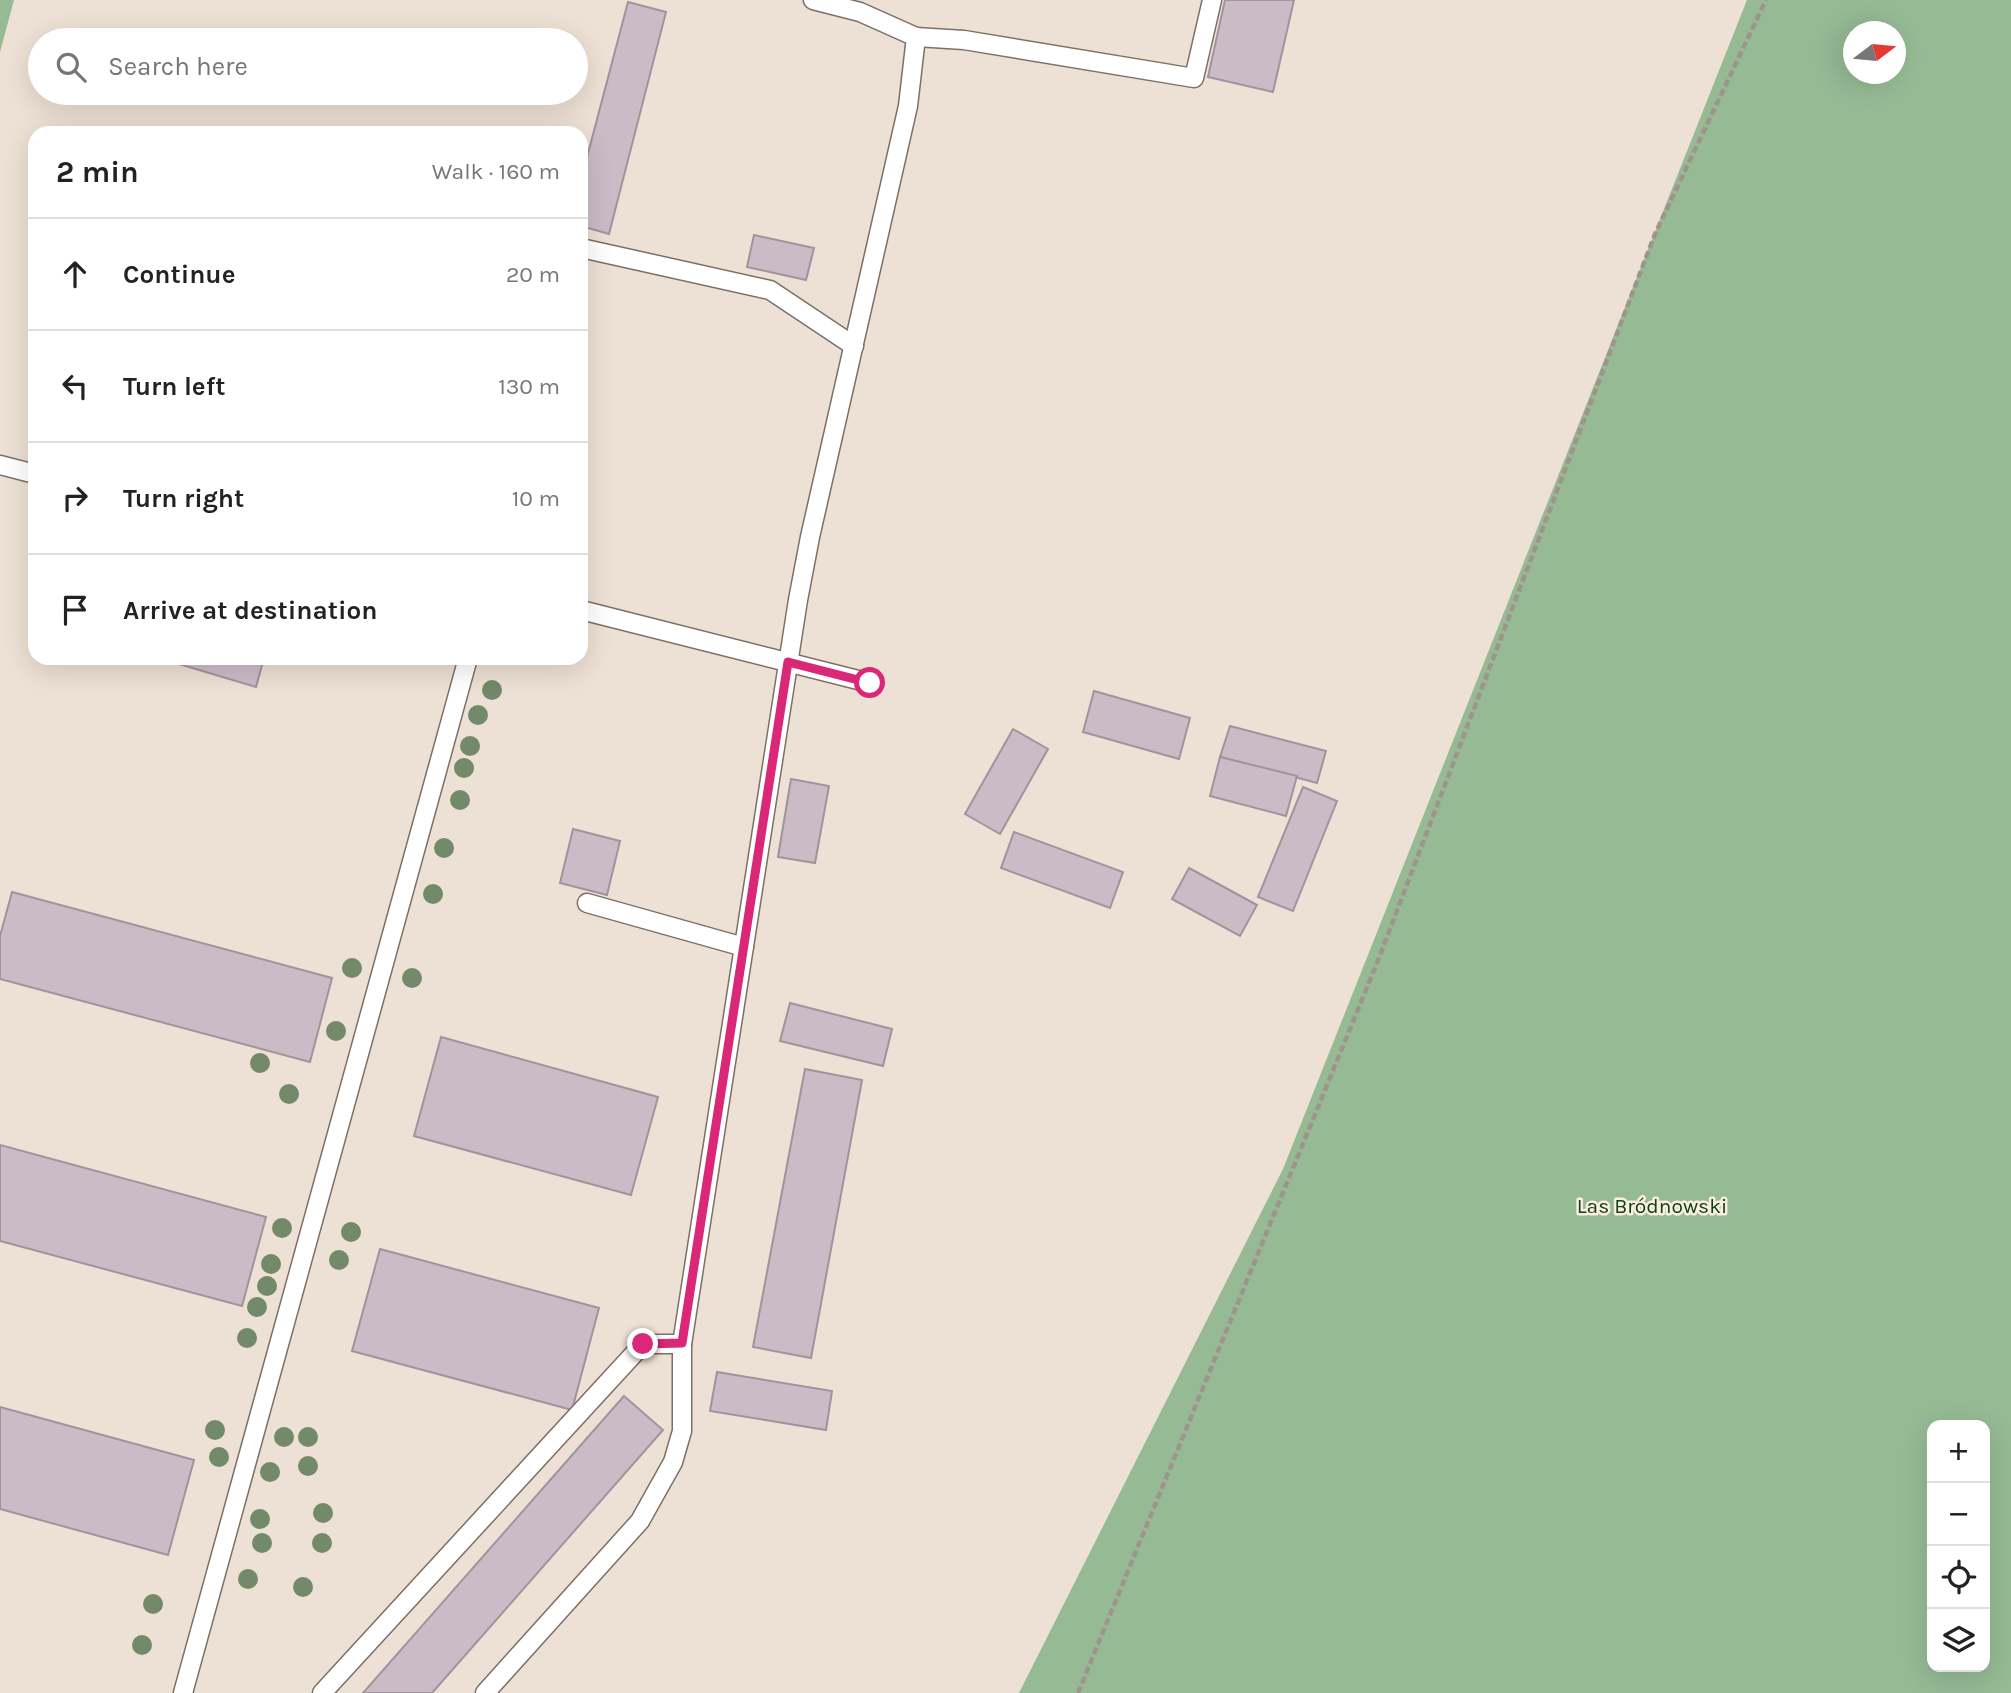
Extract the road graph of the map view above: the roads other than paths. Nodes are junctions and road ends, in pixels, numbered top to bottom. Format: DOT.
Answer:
graph roads {
  1 [pos="813,0"];
  2 [pos="1212,0"];
  3 [pos="916,37"];
  4 [pos="588,250"];
  5 [pos="854,346"];
  6 [pos="0,465"];
  7 [pos="28,472"];
  8 [pos="588,612"];
  9 [pos="788,662"];
  10 [pos="466,665"];
  11 [pos="870,683"];
  12 [pos="587,903"];
  13 [pos="744,947"];
  14 [pos="682,1343"];
  15 [pos="183,1693"];
  16 [pos="322,1693"];
  17 [pos="485,1693"];
  1 -- 3 [label="lane"];
  2 -- 3 [label="lane"];
  3 -- 5 [label="lane"];
  4 -- 5 [label="lane"];
  5 -- 9 [label="lane"];
  6 -- 7 [label="lane"];
  8 -- 9 [label="lane"];
  9 -- 11 [label="lane"];
  9 -- 13 [label="lane"];
  10 -- 15 [label="lane"];
  12 -- 13 [label="lane"];
  13 -- 14 [label="lane"];
  14 -- 16 [label="lane"];
  14 -- 17 [label="lane"];
}
